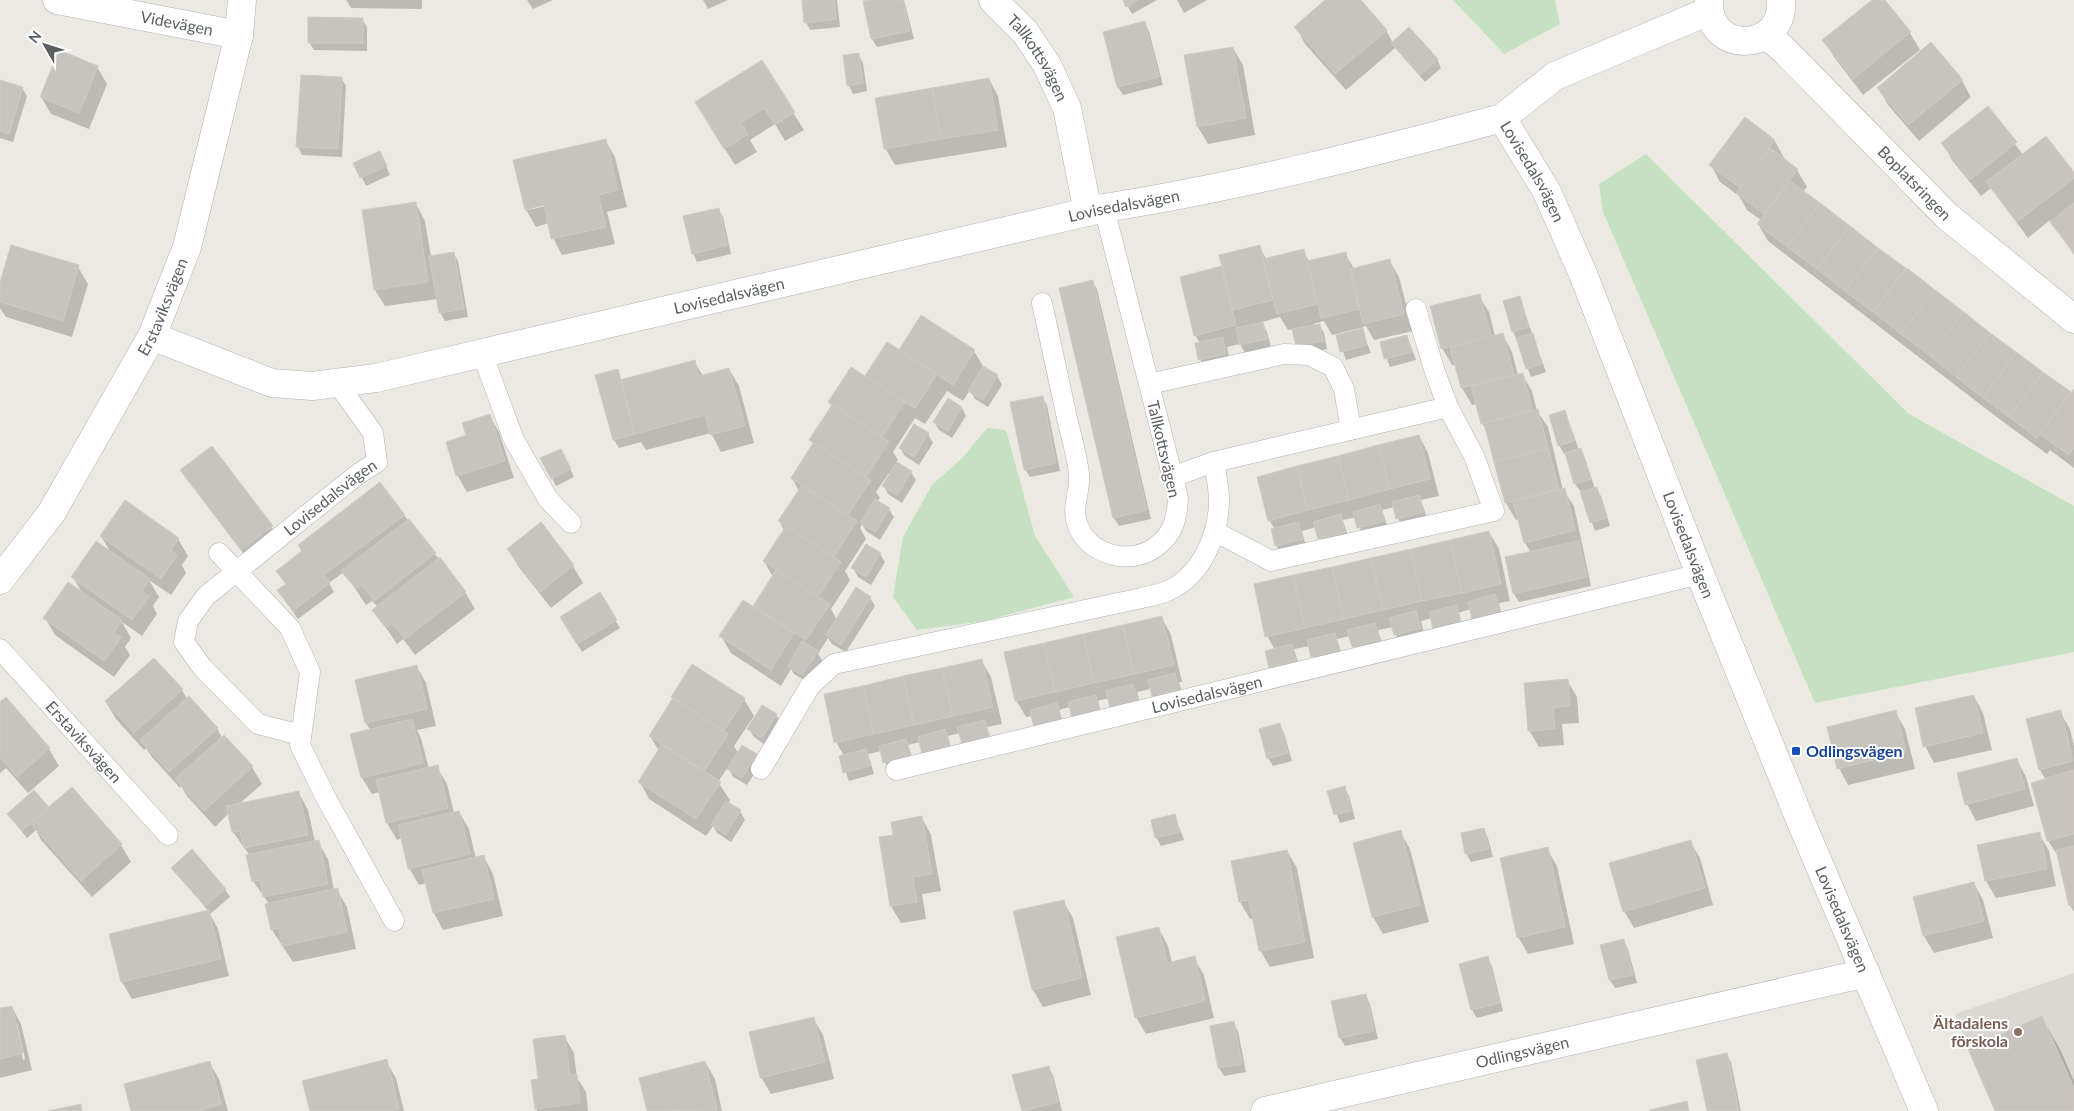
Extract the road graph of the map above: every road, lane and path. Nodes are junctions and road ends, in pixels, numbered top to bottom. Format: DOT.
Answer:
graph roads {
  1 [pos="57,0"];
  2 [pos="242,0"];
  3 [pos="993,0"];
  4 [pos="1780,0"];
  5 [pos="1709,5"];
  6 [pos="239,35"];
  7 [pos="1766,35"];
  8 [pos="1502,118"];
  9 [pos="1096,210"];
  10 [pos="1042,303"];
  11 [pos="1416,309"];
  12 [pos="2074,319"];
  13 [pos="152,336"];
  14 [pos="482,353"];
  15 [pos="337,383"];
  16 [pos="1149,384"];
  17 [pos="1448,406"];
  18 [pos="1350,430"];
  19 [pos="1214,462"];
  20 [pos="1172,477"];
  21 [pos="571,523"];
  22 [pos="1216,532"];
  23 [pos="219,552"];
  24 [pos="235,570"];
  25 [pos="1700,574"];
  26 [pos="0,580"];
  27 [pos="0,649"];
  28 [pos="301,735"];
  29 [pos="761,769"];
  30 [pos="896,770"];
  31 [pos="168,835"];
  32 [pos="394,921"];
  33 [pos="1866,973"];
  34 [pos="1265,1111"];
  35 [pos="1924,1111"];
  1 -- 6 [label="street, Videvägen"];
  2 -- 6 [label="street, Erstaviksvägen"];
  3 -- 9 [label="street, Tallkottsvägen"];
  4 -- 7 [label="street"];
  5 -- 7 [label="street"];
  5 -- 8 [label="street"];
  6 -- 13 [label="street, Erstaviksvägen"];
  7 -- 12 [label="street, Boplatsringen"];
  8 -- 9 [label="street, Lovisedalsvägen"];
  8 -- 25 [label="street, Lovisedalsvägen"];
  9 -- 14 [label="street, Lovisedalsvägen"];
  9 -- 16 [label="lane, Tallkottsvägen"];
  10 -- 20 [label="lane, Tallkottsvägen"];
  11 -- 17 [label="lane"];
  13 -- 15 [label="street, Lovisedalsvägen"];
  13 -- 26 [label="street, Erstaviksvägen"];
  14 -- 15 [label="street, Lovisedalsvägen"];
  14 -- 21 [label="lane"];
  15 -- 24 [label="lane, Lovisedalsvägen"];
  16 -- 18 [label="lane"];
  16 -- 20 [label="lane, Tallkottsvägen"];
  17 -- 18 [label="lane"];
  17 -- 22 [label="lane"];
  18 -- 19 [label="lane"];
  19 -- 20 [label="lane"];
  19 -- 22 [label="lane"];
  22 -- 29 [label="lane"];
  23 -- 24 [label="lane"];
  24 -- 28 [label="lane"];
  24 -- 28 [label="lane, Lovisedalsvägen"];
  25 -- 30 [label="lane, Lovisedalsvägen"];
  25 -- 33 [label="street, Lovisedalsvägen"];
  27 -- 31 [label="lane, Erstaviksvägen"];
  28 -- 32 [label="lane"];
  33 -- 34 [label="street, Odlingsvägen"];
  33 -- 35 [label="street, Lovisedalsvägen"];
}
